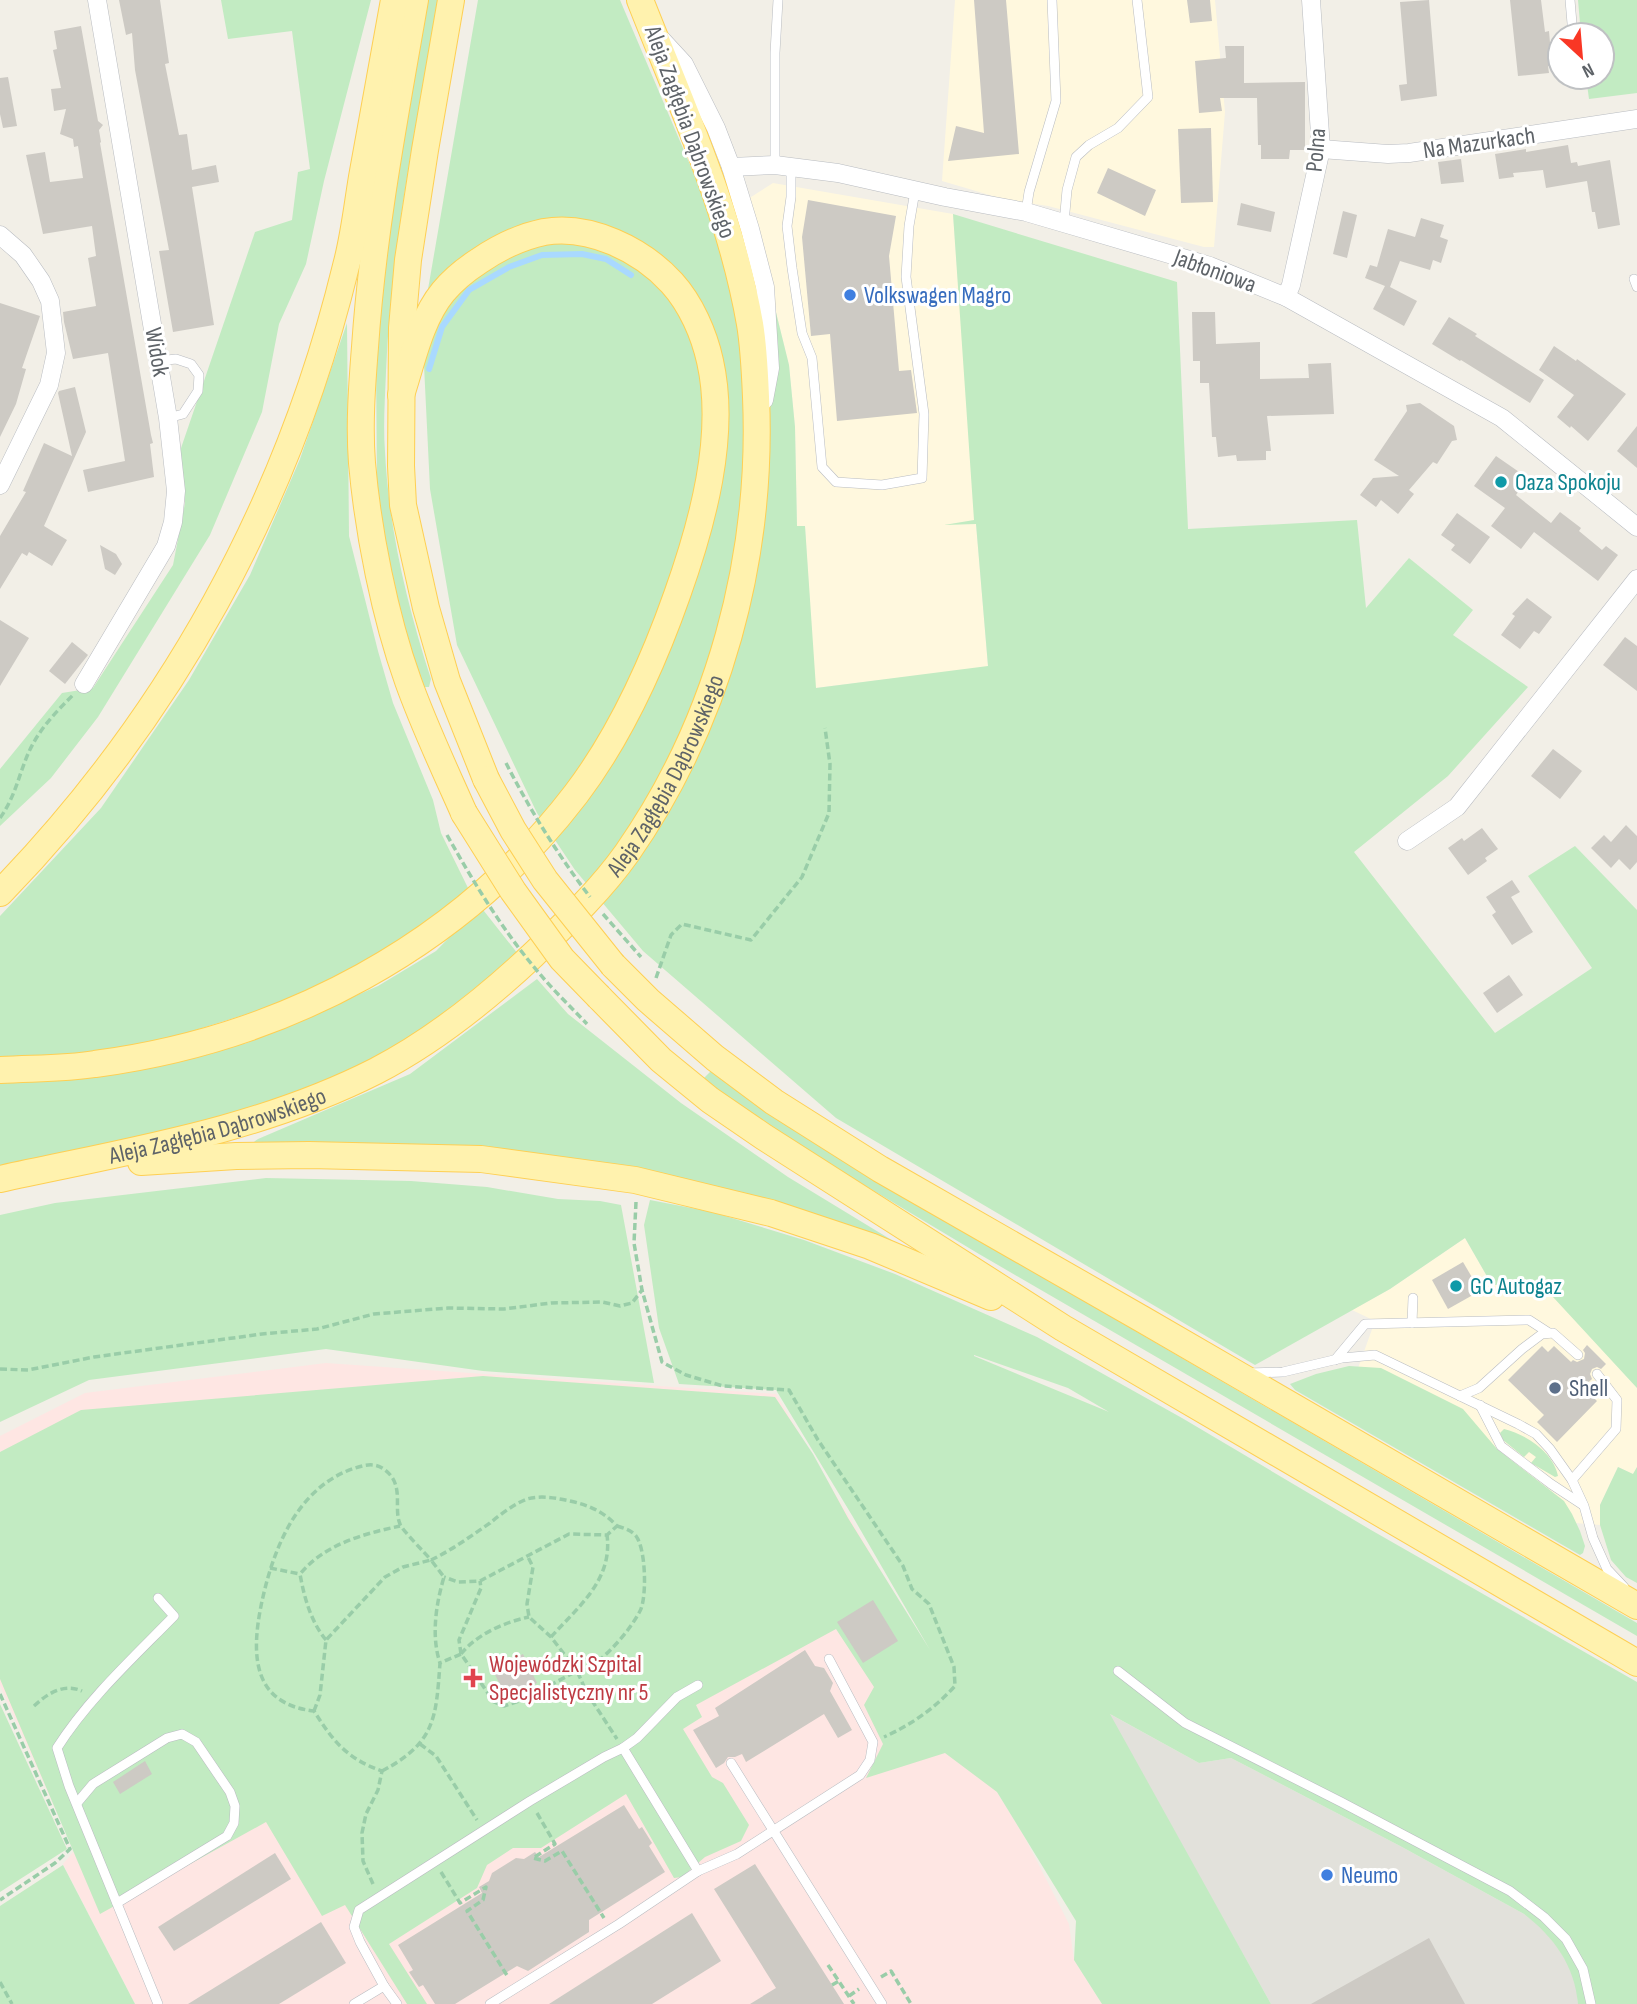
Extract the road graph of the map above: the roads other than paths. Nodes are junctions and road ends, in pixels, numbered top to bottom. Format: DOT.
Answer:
graph roads {
  1 [pos="97,0"];
  2 [pos="394,0"];
  3 [pos="415,0"];
  4 [pos="450,0"];
  5 [pos="640,0"];
  6 [pos="778,0"];
  7 [pos="1052,0"];
  8 [pos="1137,0"];
  9 [pos="1311,0"];
  10 [pos="1570,0"];
  11 [pos="1572,21"];
  12 [pos="652,29"];
  13 [pos="1637,119"];
  14 [pos="1321,149"];
  15 [pos="731,167"];
  16 [pos="783,167"];
  17 [pos="915,191"];
  18 [pos="1026,212"];
  19 [pos="1064,223"];
  20 [pos="0,235"];
  21 [pos="1286,297"];
  22 [pos="158,361"];
  23 [pos="401,395"];
  24 [pos="168,418"];
  25 [pos="757,429"];
  26 [pos="0,485"];
  27 [pos="1637,527"];
  28 [pos="1637,579"];
  29 [pos="84,684"];
  30 [pos="1407,841"];
  31 [pos="0,893"];
  32 [pos="0,1070"];
  33 [pos="49,1168"];
  34 [pos="0,1179"];
  35 [pos="1413,1298"];
  36 [pos="1412,1323"];
  37 [pos="1063,1328"];
  38 [pos="1549,1333"];
  39 [pos="1578,1355"];
  40 [pos="1335,1360"];
  41 [pos="1234,1373"];
  42 [pos="1597,1374"];
  43 [pos="1461,1396"];
  44 [pos="1480,1405"];
  45 [pos="1572,1480"];
  46 [pos="1584,1506"];
  47 [pos="158,1598"];
  48 [pos="1637,1604"];
  49 [pos="829,1659"];
  50 [pos="1637,1663"];
  51 [pos="1118,1671"];
  52 [pos="698,1685"];
  53 [pos="623,1748"];
  54 [pos="731,1763"];
  55 [pos="77,1803"];
  56 [pos="773,1830"];
  57 [pos="698,1871"];
  58 [pos="117,1903"];
  59 [pos="384,1986"];
  60 [pos="158,2004"];
  61 [pos="354,2004"];
  62 [pos="397,2004"];
  63 [pos="491,2004"];
  64 [pos="882,2004"];
  65 [pos="1591,2004"];
  1 -- 22 [label="street, Widok"];
  2 -- 31 [label="main road"];
  3 -- 37 [label="main road, bridge"];
  4 -- 23 [label="main road"];
  5 -- 12 [label="main road, Aleja Zagłębia Dąbrowskiego"];
  6 -- 16 [label="lane"];
  7 -- 18 [label="lane"];
  8 -- 19 [label="lane"];
  9 -- 14 [label="street, Polna"];
  10 -- 11 [label="lane"];
  12 -- 15 [label="street"];
  12 -- 25 [label="main road, Aleja Zagłębia Dąbrowskiego"];
  13 -- 14 [label="street, Na Mazurkach"];
  14 -- 21 [label="street, Polna"];
  15 -- 16 [label="street, Jabłoniowa"];
  15 -- 25 [label="street"];
  16 -- 17 [label="street, Jabłoniowa"];
  16 -- 17 [label="lane"];
  17 -- 18 [label="street, Jabłoniowa"];
  18 -- 19 [label="street, Jabłoniowa"];
  19 -- 21 [label="street, Jabłoniowa"];
  20 -- 26 [label="street"];
  21 -- 27 [label="street, Jabłoniowa"];
  22 -- 24 [label="street, Widok"];
  22 -- 24 [label="lane"];
  23 -- 32 [label="main road"];
  23 -- 41 [label="main road, bridge"];
  24 -- 29 [label="street, Widok"];
  25 -- 33 [label="main road, Aleja Zagłębia Dąbrowskiego"];
  28 -- 30 [label="street"];
  33 -- 34 [label="main road, Aleja Zagłębia Dąbrowskiego"];
  33 -- 37 [label="main road"];
  35 -- 36 [label="lane"];
  36 -- 38 [label="lane"];
  36 -- 40 [label="lane"];
  37 -- 50 [label="main road"];
  38 -- 39 [label="lane"];
  38 -- 43 [label="lane"];
  40 -- 41 [label="lane"];
  40 -- 43 [label="lane"];
  41 -- 48 [label="main road"];
  42 -- 45 [label="lane"];
  43 -- 44 [label="lane"];
  44 -- 45 [label="lane"];
  44 -- 46 [label="lane"];
  45 -- 46 [label="lane"];
  46 -- 48 [label="lane"];
  47 -- 55 [label="lane"];
  49 -- 56 [label="lane"];
  51 -- 65 [label="lane"];
  52 -- 53 [label="lane"];
  53 -- 57 [label="lane"];
  53 -- 59 [label="lane"];
  54 -- 56 [label="lane"];
  55 -- 58 [label="lane"];
  55 -- 58 [label="lane"];
  56 -- 57 [label="lane"];
  56 -- 64 [label="lane"];
  57 -- 63 [label="lane"];
  58 -- 60 [label="lane"];
  59 -- 61 [label="lane"];
  59 -- 62 [label="lane"];
}
